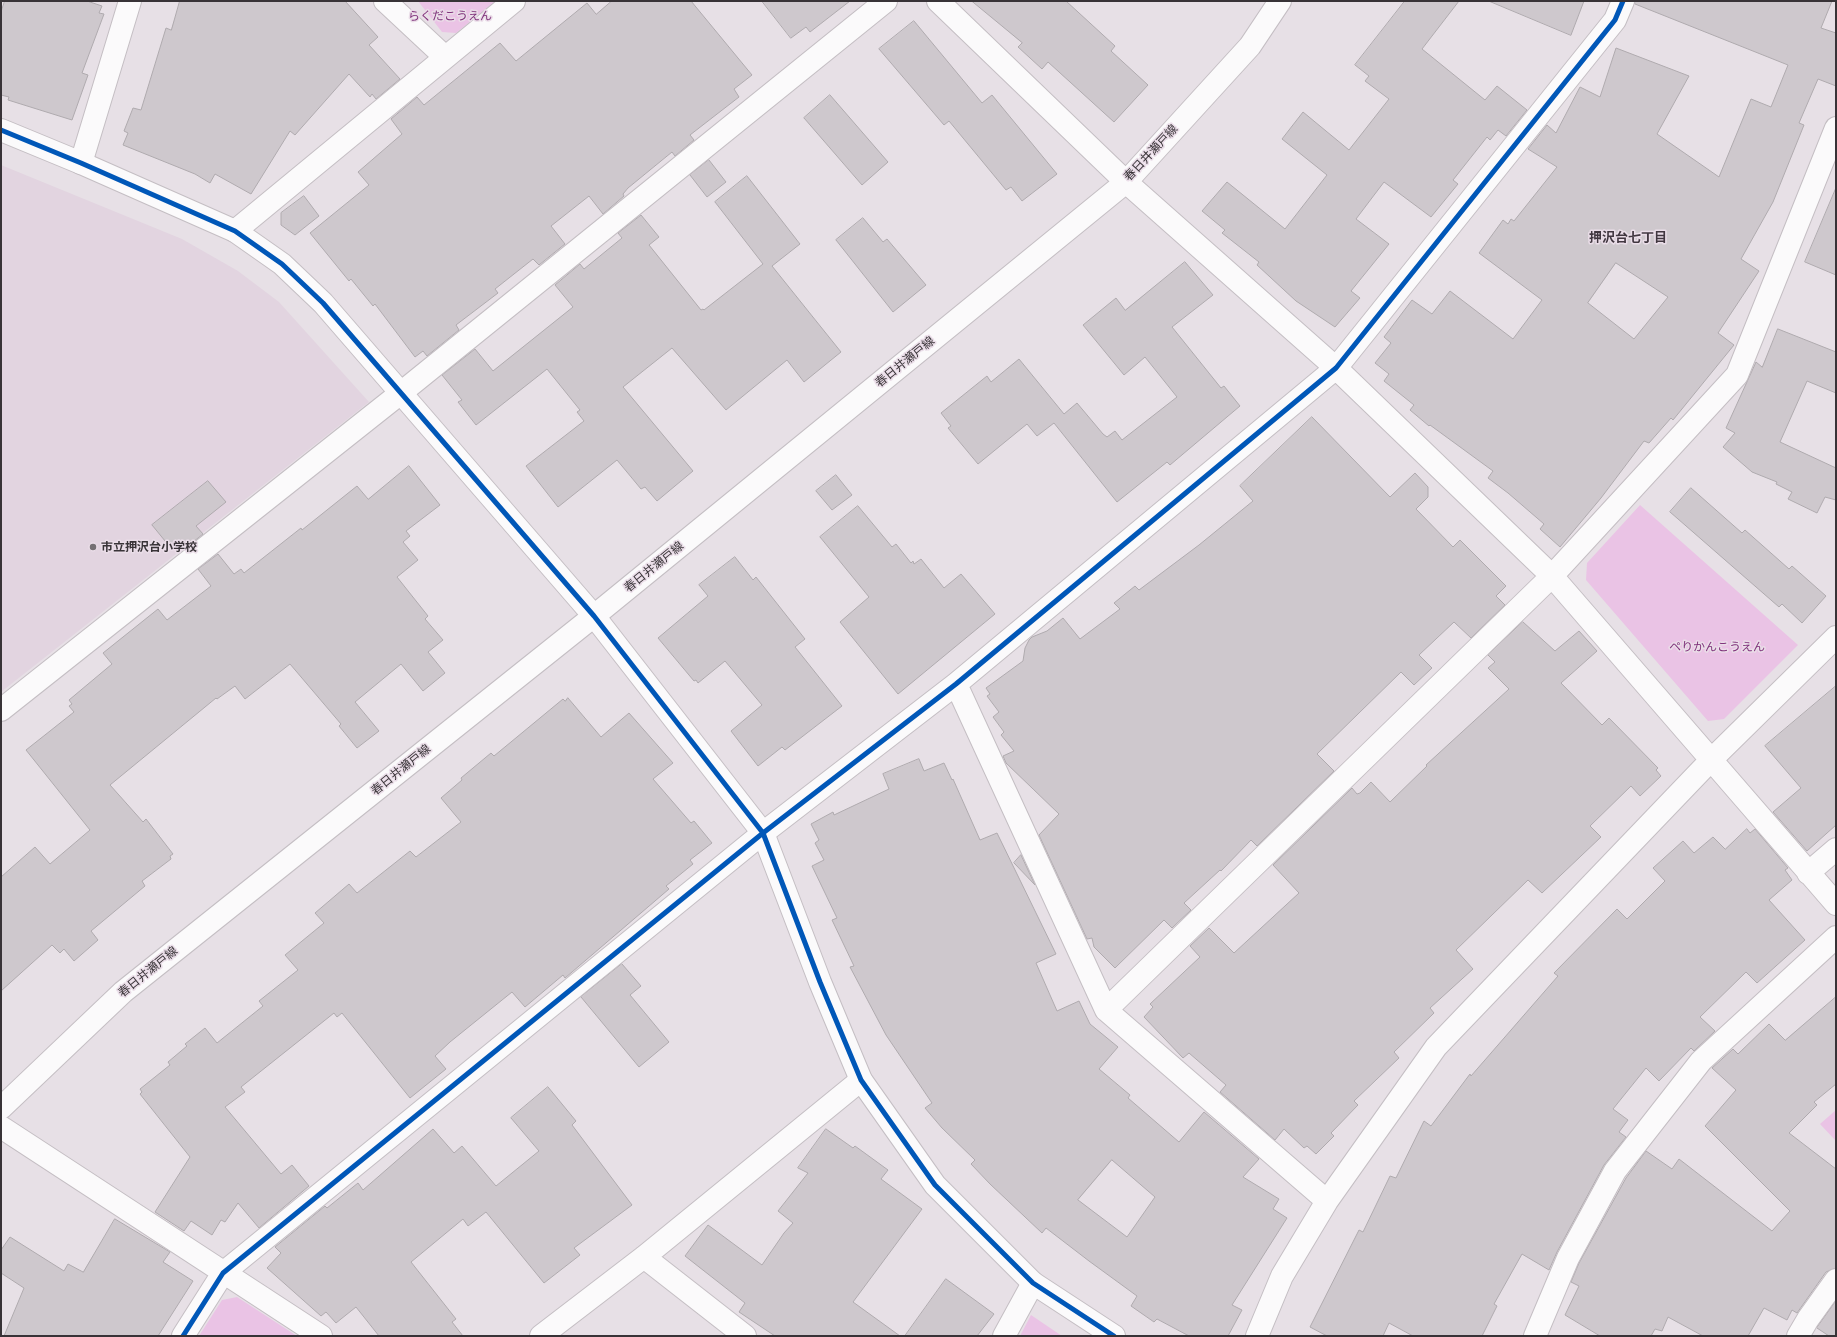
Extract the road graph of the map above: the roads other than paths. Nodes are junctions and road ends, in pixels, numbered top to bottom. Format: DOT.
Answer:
graph roads {
  1 [pos="130,1"];
  2 [pos="385,1"];
  3 [pos="514,1"];
  4 [pos="886,1"];
  5 [pos="938,1"];
  6 [pos="1280,1"];
  7 [pos="1623,1"];
  8 [pos="445,57"];
  9 [pos="1836,128"];
  10 [pos="1,130"];
  11 [pos="81,163"];
  12 [pos="1126,182"];
  13 [pos="235,231"];
  14 [pos="1336,368"];
  15 [pos="402,392"];
  16 [pos="1552,576"];
  17 [pos="594,616"];
  18 [pos="1836,637"];
  19 [pos="956,684"];
  20 [pos="1,710"];
  21 [pos="1711,760"];
  22 [pos="763,833"];
  23 [pos="1836,849"];
  24 [pos="1808,873"];
  25 [pos="1836,904"];
  26 [pos="1836,937"];
  27 [pos="1106,1010"];
  28 [pos="862,1080"];
  29 [pos="1,1108"];
  30 [pos="1,1127"];
  31 [pos="1327,1201"];
  32 [pos="644,1257"];
  33 [pos="223,1273"];
  34 [pos="1836,1280"];
  35 [pos="1034,1283"];
  36 [pos="183,1336"];
  37 [pos="321,1336"];
  38 [pos="541,1336"];
  39 [pos="745,1336"];
  40 [pos="1004,1336"];
  41 [pos="1114,1336"];
  42 [pos="1257,1336"];
  43 [pos="1535,1336"];
  44 [pos="1798,1336"];
  1 -- 11 [label="street"];
  2 -- 8 [label="street"];
  3 -- 8 [label="street"];
  4 -- 15 [label="street"];
  5 -- 12 [label="street"];
  6 -- 12 [label="street, 春日井瀬戸線"];
  7 -- 14 [label="street"];
  8 -- 13 [label="street"];
  9 -- 16 [label="street"];
  10 -- 11 [label="street"];
  11 -- 13 [label="street"];
  12 -- 14 [label="street"];
  12 -- 17 [label="street, 春日井瀬戸線"];
  13 -- 15 [label="street"];
  14 -- 16 [label="street"];
  14 -- 19 [label="street"];
  15 -- 17 [label="street"];
  15 -- 20 [label="street"];
  16 -- 21 [label="street"];
  16 -- 27 [label="street"];
  17 -- 22 [label="street"];
  17 -- 29 [label="street, 春日井瀬戸線"];
  18 -- 21 [label="street"];
  19 -- 22 [label="street"];
  19 -- 27 [label="street"];
  21 -- 24 [label="street"];
  21 -- 31 [label="street"];
  22 -- 28 [label="street"];
  22 -- 33 [label="street"];
  23 -- 24 [label="street"];
  24 -- 25 [label="street"];
  26 -- 43 [label="street"];
  27 -- 31 [label="street"];
  28 -- 32 [label="street"];
  28 -- 35 [label="street"];
  30 -- 33 [label="street"];
  31 -- 42 [label="street"];
  32 -- 38 [label="street"];
  32 -- 39 [label="street"];
  33 -- 36 [label="street"];
  33 -- 37 [label="street"];
  34 -- 44 [label="street"];
  35 -- 40 [label="street"];
  35 -- 41 [label="street"];
}
